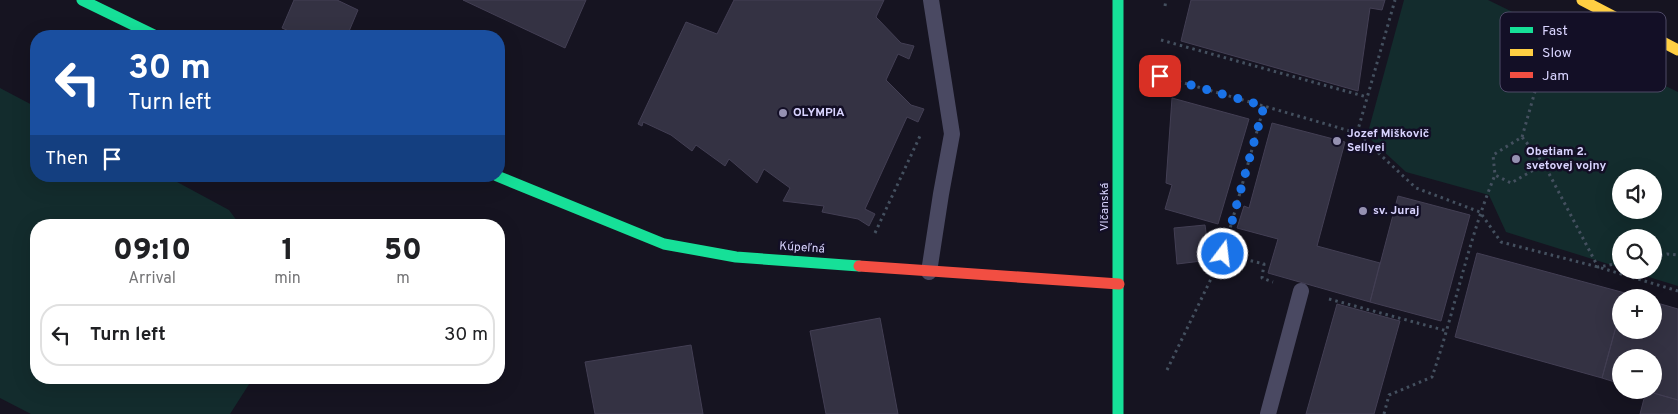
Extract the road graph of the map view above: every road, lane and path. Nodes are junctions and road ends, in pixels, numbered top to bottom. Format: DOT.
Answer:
graph roads {
  1 [pos="82,0"];
  2 [pos="931,0"];
  3 [pos="1118,0"];
  4 [pos="1166,0"];
  5 [pos="1395,0"];
  6 [pos="1582,0"];
  7 [pos="1165,6"];
  8 [pos="1605,12"];
  9 [pos="144,30"];
  10 [pos="1161,40"];
  11 [pos="1666,44"];
  12 [pos="1678,50"];
  13 [pos="1160,76"];
  14 [pos="1535,92"];
  15 [pos="1368,97"];
  16 [pos="1264,106"];
  17 [pos="924,128"];
  18 [pos="1357,133"];
  19 [pos="1522,137"];
  20 [pos="1544,164"];
  21 [pos="1495,175"];
  22 [pos="505,179"];
  23 [pos="1480,212"];
  24 [pos="874,236"];
  25 [pos="1223,254"];
  26 [pos="1662,255"];
  27 [pos="1678,255"];
  28 [pos="1612,265"];
  29 [pos="1598,267"];
  30 [pos="929,272"];
  31 [pos="1119,284"];
  32 [pos="1301,291"];
  33 [pos="1678,291"];
  34 [pos="1448,331"];
  35 [pos="1167,370"];
  36 [pos="1118,414"];
  37 [pos="1268,414"];
  38 [pos="1384,414"];
  1 -- 9 [label="street"];
  2 -- 30 [label="lane"];
  3 -- 31 [label="street, Vlčanská"];
  4 -- 7 [label="path"];
  5 -- 15 [label="path"];
  6 -- 8 [label="street"];
  10 -- 15 [label="path"];
  11 -- 12 [label="street"];
  13 -- 16 [label="path"];
  14 -- 19 [label="path"];
  15 -- 18 [label="path"];
  16 -- 18 [label="path"];
  16 -- 25 [label="path"];
  17 -- 24 [label="path"];
  18 -- 23 [label="path"];
  19 -- 20 [label="path"];
  19 -- 21 [label="path"];
  20 -- 21 [label="path"];
  20 -- 29 [label="path"];
  21 -- 23 [label="path"];
  22 -- 30 [label="street, Kúpeľná"];
  23 -- 29 [label="path"];
  23 -- 34 [label="path"];
  25 -- 32 [label="path"];
  25 -- 35 [label="path"];
  26 -- 27 [label="path"];
  28 -- 29 [label="path"];
  29 -- 33 [label="path"];
  30 -- 31 [label="street, Kúpeľná"];
  31 -- 36 [label="street, Vlčanská"];
  32 -- 34 [label="path"];
  32 -- 37 [label="lane"];
  34 -- 38 [label="path"];
}
